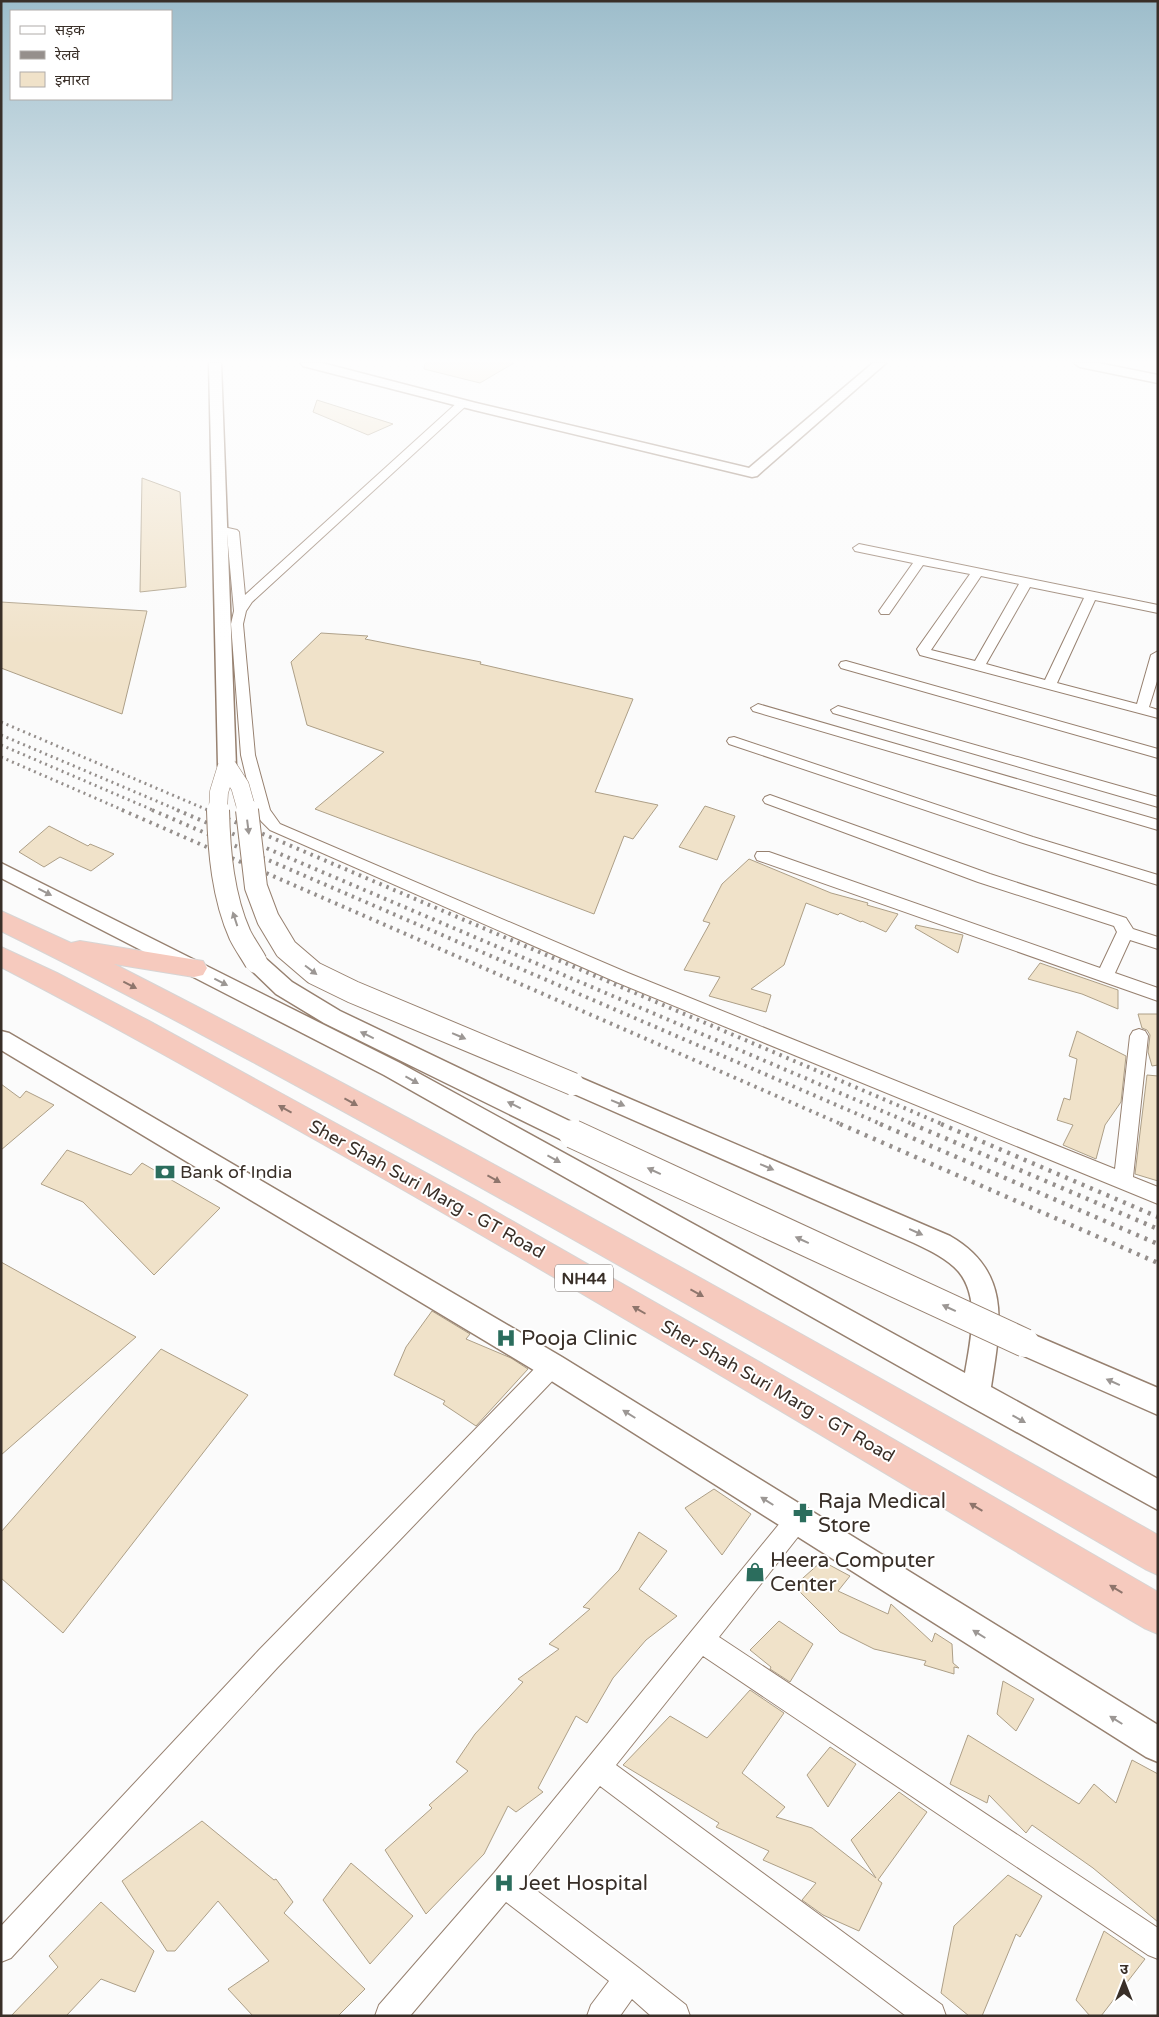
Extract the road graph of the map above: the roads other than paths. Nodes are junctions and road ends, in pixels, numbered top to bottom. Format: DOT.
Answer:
graph roads {
  1 [pos="217,457"];
  2 [pos="403,457"];
  3 [pos="686,457"];
  4 [pos="770,457"];
  5 [pos="219,529"];
  6 [pos="859,548"];
  7 [pos="920,561"];
  8 [pos="977,573"];
  9 [pos="1026,583"];
  10 [pos="1091,596"];
  11 [pos="240,610"];
  12 [pos="1158,610"];
  13 [pos="885,611"];
  14 [pos="1158,655"];
  15 [pos="846,665"];
  16 [pos="978,667"];
  17 [pos="1049,685"];
  18 [pos="758,708"];
  19 [pos="1142,709"];
  20 [pos="838,710"];
  21 [pos="1158,714"];
  22 [pos="734,741"];
  23 [pos="1158,754"];
  24 [pos="227,766"];
  25 [pos="770,800"];
  26 [pos="1158,802"];
  27 [pos="1158,825"];
  28 [pos="763,856"];
  29 [pos="1,870"];
  30 [pos="1158,880"];
  31 [pos="1,920"];
  32 [pos="1125,932"];
  33 [pos="1158,943"];
  34 [pos="56,947"];
  35 [pos="1,956"];
  36 [pos="194,968"];
  37 [pos="1105,976"];
  38 [pos="1158,995"];
  39 [pos="1139,1036"];
  40 [pos="1,1039"];
  41 [pos="1123,1181"];
  42 [pos="1158,1196"];
  43 [pos="552,1366"];
  44 [pos="976,1395"];
  45 [pos="1158,1402"];
  46 [pos="1158,1495"];
  47 [pos="797,1520"];
  48 [pos="1158,1556"];
  49 [pos="1158,1614"];
  50 [pos="700,1640"];
  51 [pos="1158,1746"];
  52 [pos="598,1767"];
  53 [pos="504,1882"];
  54 [pos="1158,1945"];
  55 [pos="1,1948"];
  56 [pos="629,1978"];
  57 [pos="390,2016"];
  58 [pos="602,2016"];
  59 [pos="675,2016"];
  60 [pos="931,2016"];
  1 -- 5 [label="street"];
  2 -- 11 [label="street"];
  3 -- 4 [label="street"];
  5 -- 11 [label="street"];
  5 -- 24 [label="street"];
  6 -- 7 [label="street"];
  7 -- 8 [label="street"];
  7 -- 13 [label="street"];
  8 -- 9 [label="street"];
  8 -- 16 [label="street"];
  9 -- 10 [label="street"];
  9 -- 16 [label="street"];
  10 -- 12 [label="street"];
  10 -- 17 [label="street"];
  11 -- 41 [label="street"];
  14 -- 19 [label="street"];
  15 -- 23 [label="street"];
  16 -- 17 [label="street"];
  17 -- 19 [label="street"];
  18 -- 27 [label="street"];
  19 -- 21 [label="street"];
  20 -- 26 [label="street"];
  22 -- 30 [label="street"];
  24 -- 44 [label="street, one-way, bridge"];
  45 -- 24 [label="street, one-way, bridge"];
  25 -- 32 [label="street"];
  28 -- 37 [label="street"];
  29 -- 36 [label="street, one-way"];
  31 -- 34 [label="highway, NH44"];
  32 -- 33 [label="street"];
  32 -- 37 [label="street"];
  34 -- 36 [label="highway"];
  34 -- 48 [label="highway, NH44, one-way"];
  49 -- 35 [label="highway, Sher Shah Suri Marg - GT Road / NH44, one-way"];
  36 -- 44 [label="street, one-way"];
  37 -- 38 [label="street"];
  39 -- 41 [label="street"];
  40 -- 43 [label="street"];
  41 -- 42 [label="street"];
  47 -- 43 [label="street, one-way"];
  43 -- 55 [label="street"];
  44 -- 46 [label="street, one-way"];
  47 -- 50 [label="street"];
  51 -- 47 [label="street, one-way"];
  50 -- 52 [label="street"];
  50 -- 54 [label="street"];
  52 -- 53 [label="street"];
  52 -- 60 [label="street"];
  53 -- 56 [label="street"];
  53 -- 57 [label="street"];
  56 -- 58 [label="street"];
  56 -- 59 [label="street"];
}
